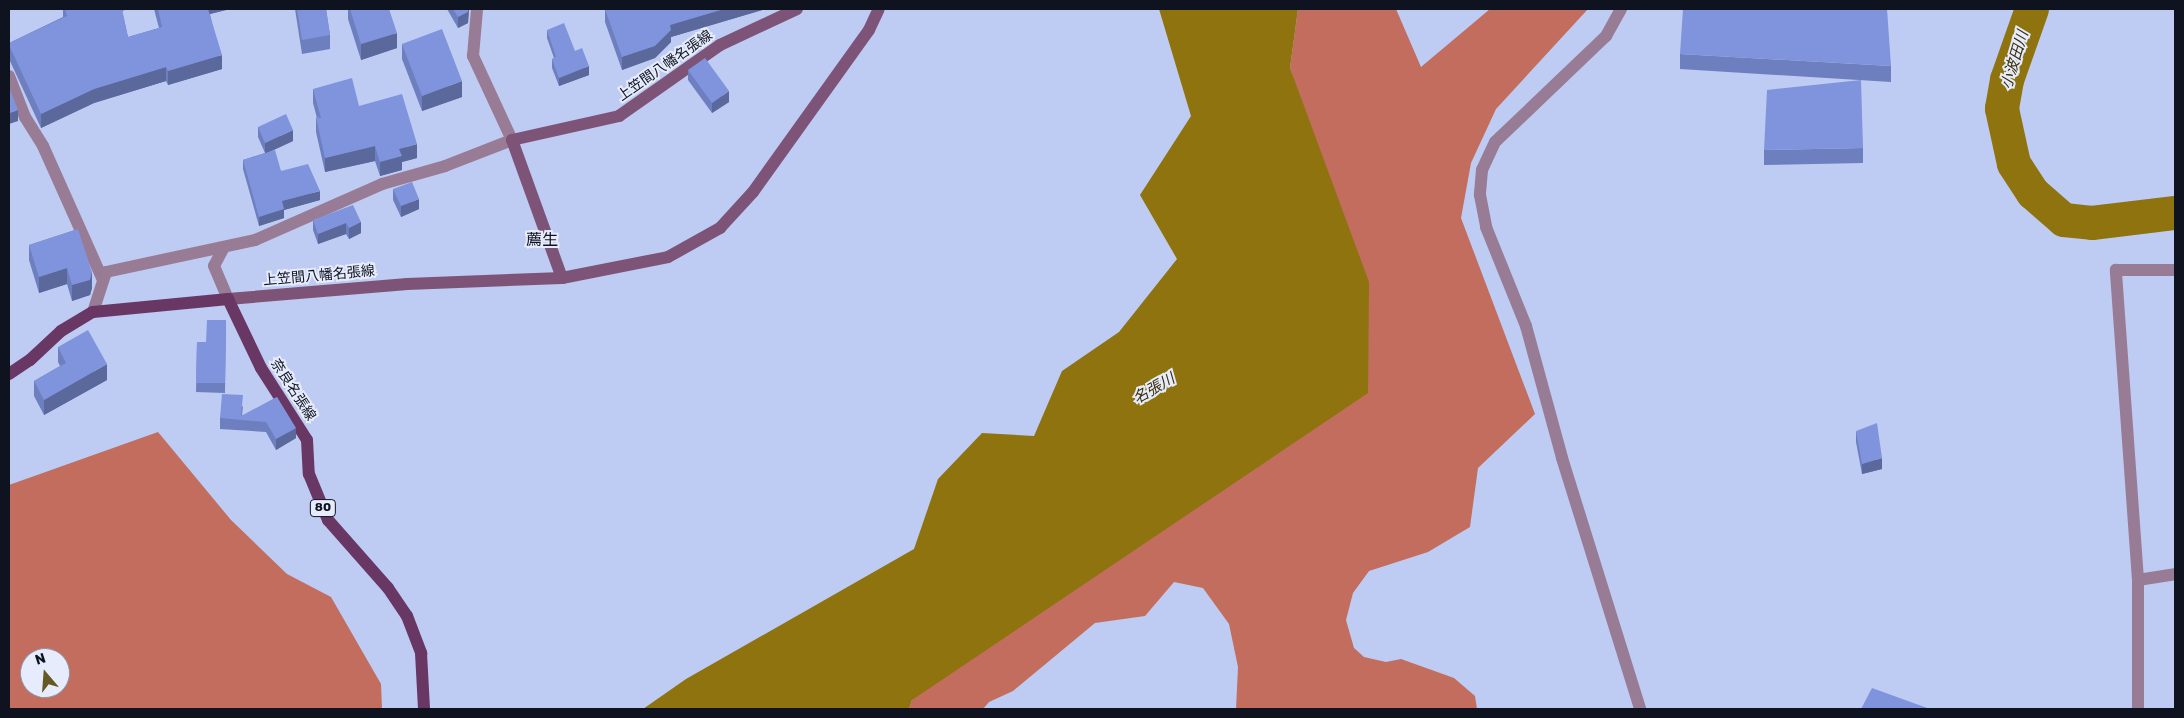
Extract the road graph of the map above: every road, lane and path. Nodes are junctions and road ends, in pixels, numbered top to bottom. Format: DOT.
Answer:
graph roads {
  1 [pos="477,9"];
  2 [pos="797,9"];
  3 [pos="879,9"];
  4 [pos="1621,9"];
  5 [pos="9,76"];
  6 [pos="512,140"];
  7 [pos="223,249"];
  8 [pos="2175,270"];
  9 [pos="102,278"];
  10 [pos="562,278"];
  11 [pos="228,299"];
  12 [pos="93,312"];
  13 [pos="9,374"];
  14 [pos="2175,574"];
  15 [pos="2138,580"];
  16 [pos="424,709"];
  17 [pos="1640,709"];
  18 [pos="2138,709"];
  1 -- 6 [label="street"];
  2 -- 6 [label="main road, 上笠間八幡名張線"];
  3 -- 10 [label="main road, 上笠間八幡名張線"];
  4 -- 17 [label="street"];
  5 -- 9 [label="street"];
  6 -- 7 [label="street"];
  6 -- 10 [label="main road"];
  7 -- 9 [label="street"];
  7 -- 11 [label="street"];
  8 -- 15 [label="street"];
  9 -- 12 [label="street"];
  10 -- 11 [label="main road, 上笠間八幡名張線"];
  11 -- 12 [label="main road"];
  11 -- 16 [label="main road, 奈良名張線 / 80"];
  12 -- 13 [label="main road"];
  14 -- 15 [label="street"];
  15 -- 18 [label="street"];
}
